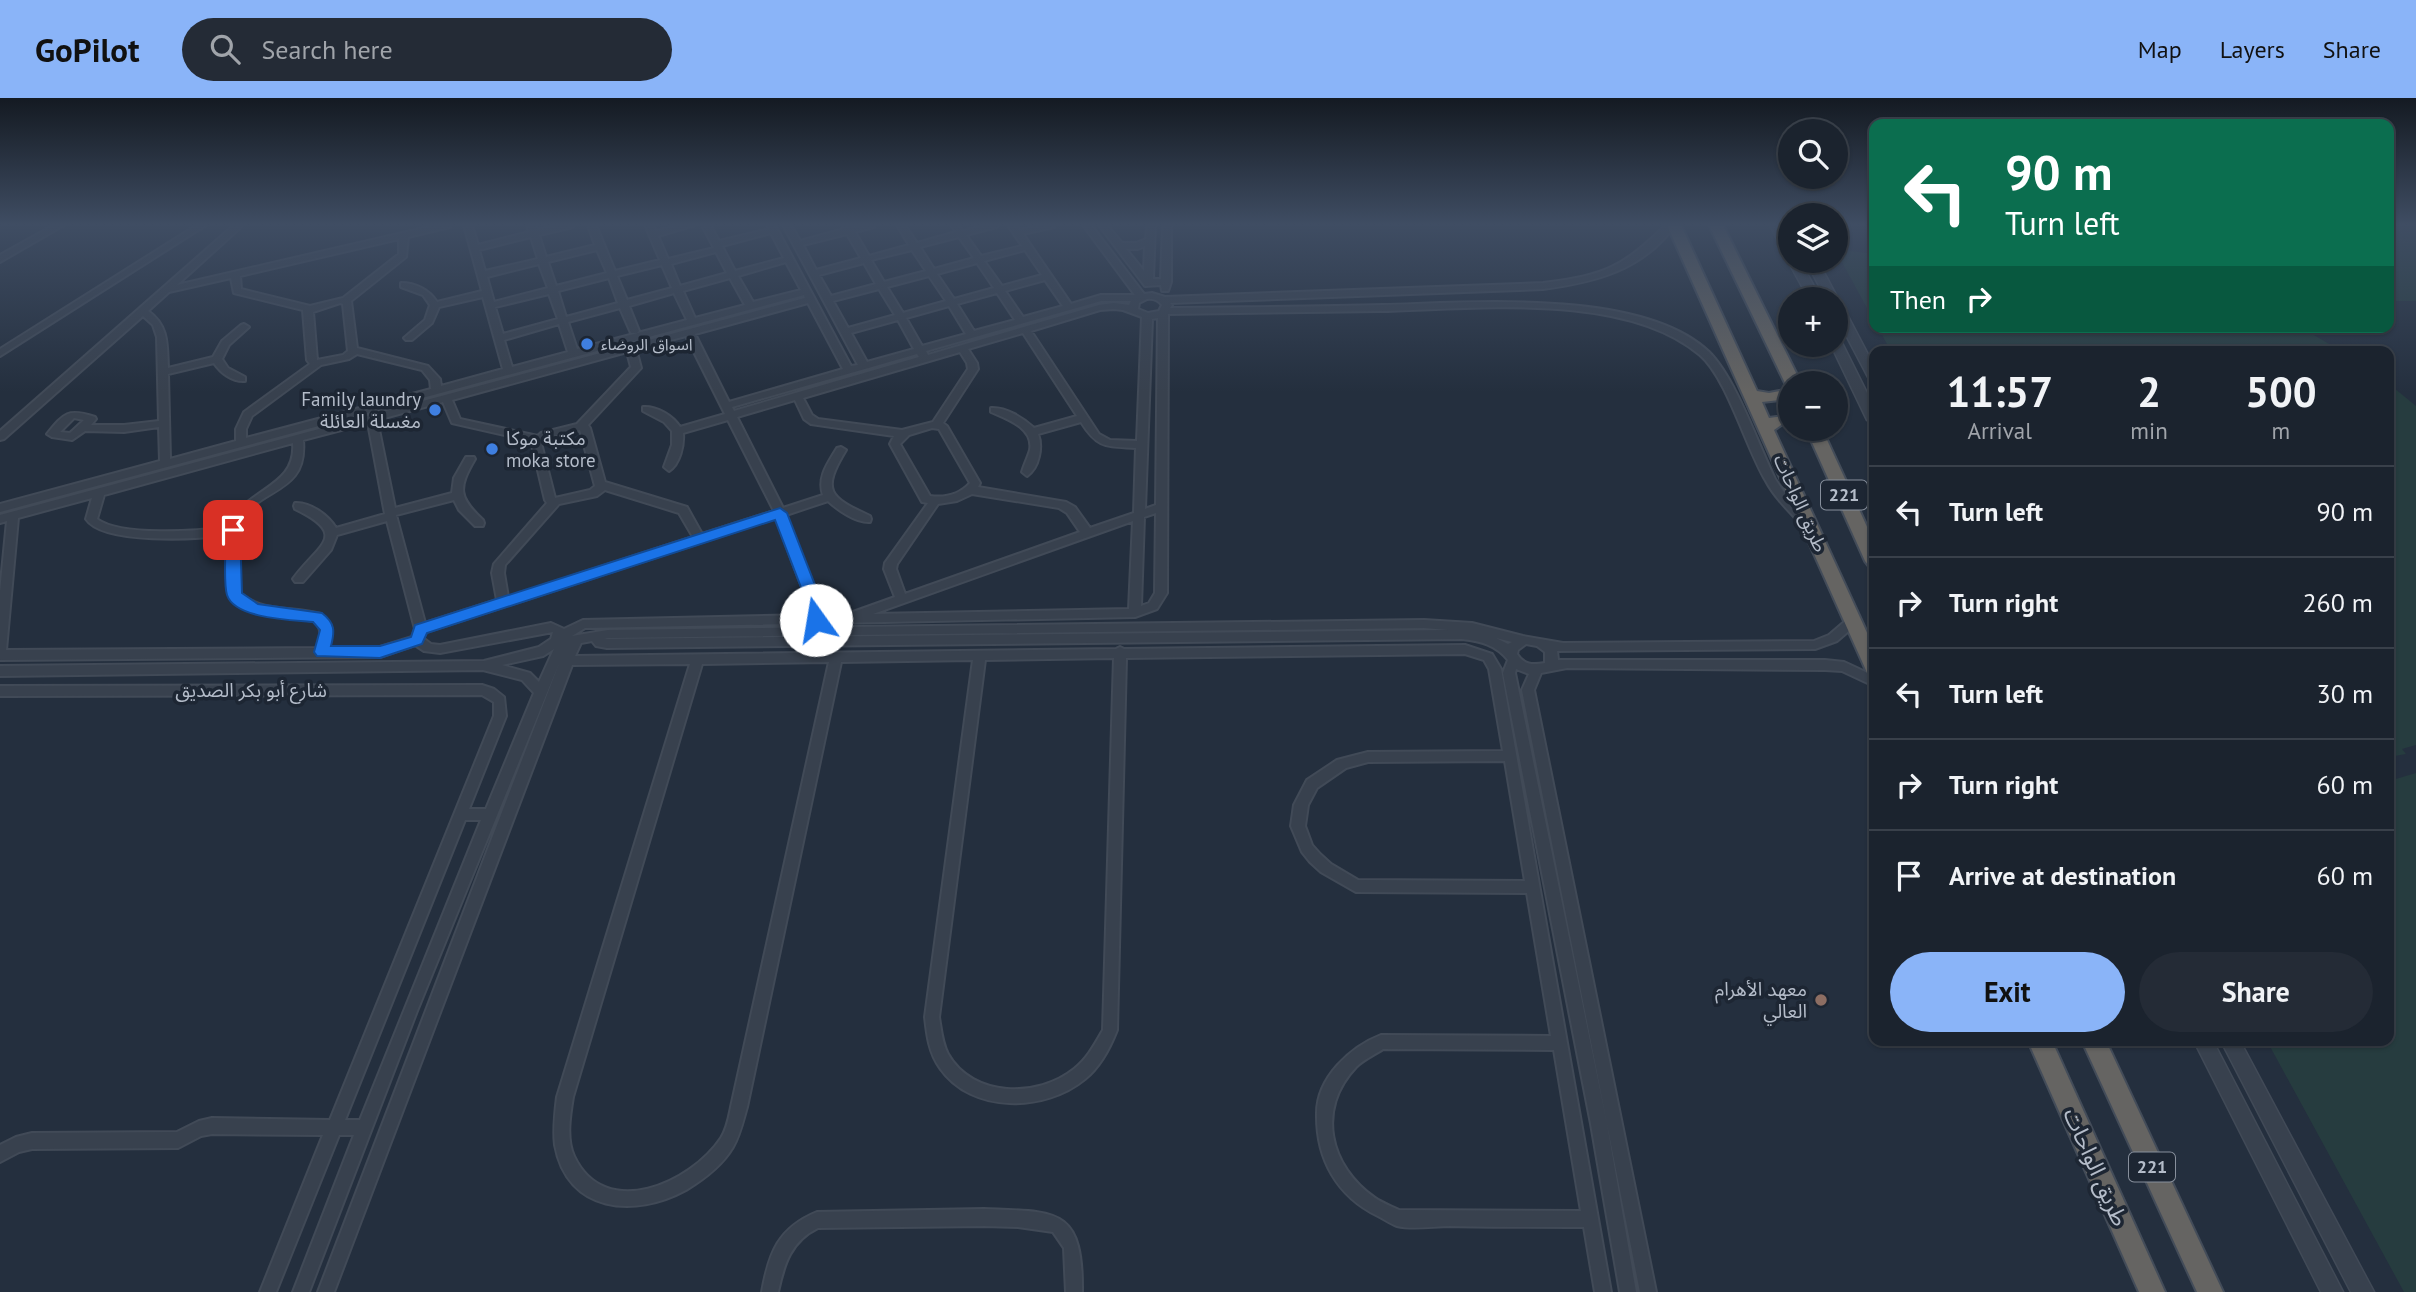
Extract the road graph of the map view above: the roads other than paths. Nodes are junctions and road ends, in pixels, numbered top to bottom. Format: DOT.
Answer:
graph roads {
  1 [pos="114,281"];
  2 [pos="175,281"];
  3 [pos="206,281"];
  4 [pos="236,281"];
  5 [pos="370,281"];
  6 [pos="484,281"];
  7 [pos="550,281"];
  8 [pos="590,281"];
  9 [pos="614,281"];
  10 [pos="674,281"];
  11 [pos="708,281"];
  12 [pos="736,281"];
  13 [pos="801,281"];
  14 [pos="818,281"];
  15 [pos="879,281"];
  16 [pos="901,281"];
  17 [pos="937,281"];
  18 [pos="993,281"];
  19 [pos="1030,281"];
  20 [pos="1051,281"];
  21 [pos="1581,281"];
  22 [pos="1699,281"];
  23 [pos="1743,281"];
  24 [pos="1129,282"];
  25 [pos="1148,282"];
  26 [pos="1166,282"];
  27 [pos="404,285"];
  28 [pos="882,286"];
  29 [pos="678,289"];
  30 [pos="999,289"];
  31 [pos="165,290"];
  32 [pos="553,290"];
  33 [pos="487,293"];
  34 [pos="809,295"];
  35 [pos="1116,296"];
  36 [pos="1142,297"];
  37 [pos="828,300"];
  38 [pos="345,301"];
  39 [pos="1103,302"];
  40 [pos="951,303"];
  41 [pos="624,304"];
  42 [pos="435,305"];
  43 [pos="490,306"];
  44 [pos="750,306"];
  45 [pos="1164,306"];
  46 [pos="1069,307"];
  47 [pos="309,309"];
  48 [pos="1133,310"];
  49 [pos="142,312"];
  50 [pos="691,317"];
  51 [pos="900,317"];
  52 [pos="1147,317"];
  53 [pos="563,321"];
  54 [pos="1023,325"];
  55 [pos="244,327"];
  56 [pos="1848,328"];
  57 [pos="634,331"];
  58 [pos="689,332"];
  59 [pos="845,332"];
  60 [pos="972,335"];
  61 [pos="409,338"];
  62 [pos="499,338"];
  63 [pos="962,347"];
  64 [pos="631,348"];
  65 [pos="608,349"];
  66 [pos="353,350"];
  67 [pos="0,353"];
  68 [pos="574,354"];
  69 [pos="922,354"];
  70 [pos="1843,357"];
  71 [pos="217,359"];
  72 [pos="317,363"];
  73 [pos="864,366"];
  74 [pos="1869,368"];
  75 [pos="508,371"];
  76 [pos="849,371"];
  77 [pos="1787,371"];
  78 [pos="163,372"];
  79 [pos="241,379"];
  80 [pos="436,391"];
  81 [pos="797,395"];
  82 [pos="1752,395"];
  83 [pos="446,398"];
  84 [pos="1778,398"];
  85 [pos="1866,400"];
  86 [pos="647,409"];
  87 [pos="995,410"];
  88 [pos="727,411"];
  89 [pos="372,418"];
  90 [pos="1083,418"];
  91 [pos="1778,420"];
  92 [pos="164,423"];
  93 [pos="937,424"];
  94 [pos="581,426"];
  95 [pos="83,427"];
  96 [pos="1767,427"];
  97 [pos="680,431"];
  98 [pos="1031,432"];
  99 [pos="903,433"];
  100 [pos="0,437"];
  101 [pos="298,438"];
  102 [pos="538,439"];
  103 [pos="1820,441"];
  104 [pos="241,443"];
  105 [pos="258,444"];
  106 [pos="1142,445"];
  107 [pos="841,450"];
  108 [pos="470,459"];
  109 [pos="165,464"];
  110 [pos="669,467"];
  111 [pos="1027,472"];
  112 [pos="602,485"];
  113 [pos="972,490"];
  114 [pos="99,492"];
  115 [pos="456,496"];
  116 [pos="830,497"];
  117 [pos="555,502"];
  118 [pos="934,502"];
  119 [pos="299,506"];
  120 [pos="1161,507"];
  121 [pos="0,508"];
  122 [pos="780,513"];
  123 [pos="391,515"];
  124 [pos="1139,515"];
  125 [pos="13,516"];
  126 [pos="0,519"];
  127 [pos="866,519"];
  128 [pos="479,523"];
  129 [pos="1812,528"];
  130 [pos="233,530"];
  131 [pos="332,533"];
  132 [pos="1087,533"];
  133 [pos="700,540"];
  134 [pos="1869,550"];
  135 [pos="299,579"];
  136 [pos="901,599"];
  137 [pos="503,603"];
  138 [pos="1135,613"];
  139 [pos="847,619"];
  140 [pos="816,620"];
  141 [pos="1853,620"];
  142 [pos="419,635"];
  143 [pos="970,635"];
  144 [pos="596,638"];
  145 [pos="1523,640"];
  146 [pos="781,642"];
  147 [pos="1168,645"];
  148 [pos="1546,645"];
  149 [pos="1634,647"];
  150 [pos="1675,647"];
  151 [pos="322,652"];
  152 [pos="1120,652"];
  153 [pos="0,654"];
  154 [pos="980,654"];
  155 [pos="777,656"];
  156 [pos="836,656"];
  157 [pos="1512,657"];
  158 [pos="1869,657"];
  159 [pos="697,659"];
  160 [pos="566,661"];
  161 [pos="1639,663"];
  162 [pos="484,664"];
  163 [pos="1680,664"];
  164 [pos="1543,668"];
  165 [pos="43,670"];
  166 [pos="0,671"];
  167 [pos="1869,678"];
  168 [pos="0,691"];
  169 [pos="28,691"];
  170 [pos="540,692"];
  171 [pos="1510,756"];
  172 [pos="491,814"];
  173 [pos="461,815"];
  174 [pos="1538,820"];
  175 [pos="1521,821"];
  176 [pos="1533,887"];
  177 [pos="1560,1043"];
  178 [pos="2042,1046"];
  179 [pos="2096,1046"];
  180 [pos="2206,1046"];
  181 [pos="2233,1046"];
  182 [pos="1574,1123"];
  183 [pos="1599,1124"];
  184 [pos="335,1128"];
  185 [pos="365,1128"];
  186 [pos="0,1154"];
  187 [pos="1591,1219"];
  188 [pos="1641,1249"];
  189 [pos="1621,1251"];
  190 [pos="268,1292"];
  191 [pos="301,1292"];
  192 [pos="326,1292"];
  193 [pos="770,1292"];
  194 [pos="1074,1292"];
  195 [pos="1603,1292"];
  196 [pos="1628,1292"];
  197 [pos="1648,1292"];
  198 [pos="2152,1292"];
  199 [pos="2210,1292"];
  200 [pos="2332,1292"];
  201 [pos="2363,1292"];
  1 -- 67 [label="street"];
  2 -- 31 [label="street"];
  3 -- 31 [label="street"];
  4 -- 47 [label="street"];
  5 -- 38 [label="street"];
  6 -- 33 [label="street"];
  7 -- 32 [label="street"];
  8 -- 32 [label="street"];
  9 -- 41 [label="street"];
  10 -- 29 [label="street"];
  11 -- 29 [label="street"];
  12 -- 44 [label="street"];
  13 -- 34 [label="street"];
  14 -- 37 [label="street"];
  15 -- 28 [label="street"];
  16 -- 28 [label="street"];
  17 -- 40 [label="street"];
  18 -- 30 [label="street"];
  19 -- 30 [label="street"];
  20 -- 46 [label="street"];
  21 -- 45 [label="street"];
  22 -- 82 [label="highway, طريق الواحات / 221"];
  23 -- 77 [label="highway"];
  24 -- 35 [label="street"];
  24 -- 36 [label="street"];
  25 -- 26 [label="street"];
  25 -- 36 [label="street"];
  26 -- 45 [label="street"];
  27 -- 42 [label="street"];
  28 -- 37 [label="street"];
  28 -- 51 [label="street"];
  29 -- 41 [label="street"];
  29 -- 50 [label="street"];
  30 -- 40 [label="street"];
  30 -- 54 [label="street"];
  31 -- 49 [label="street"];
  32 -- 43 [label="street"];
  32 -- 53 [label="street"];
  33 -- 42 [label="street"];
  33 -- 43 [label="street"];
  34 -- 44 [label="street"];
  34 -- 58 [label="street"];
  34 -- 76 [label="street"];
  35 -- 36 [label="street"];
  35 -- 39 [label="street"];
  36 -- 45 [label="street"];
  36 -- 48 [label="street"];
  37 -- 59 [label="street"];
  38 -- 47 [label="street"];
  38 -- 66 [label="street"];
  39 -- 46 [label="street"];
  39 -- 48 [label="street"];
  39 -- 54 [label="street"];
  40 -- 51 [label="street"];
  40 -- 60 [label="street"];
  41 -- 53 [label="street"];
  41 -- 57 [label="street"];
  42 -- 61 [label="street"];
  43 -- 62 [label="street"];
  44 -- 65 [label="street"];
  45 -- 52 [label="street"];
  45 -- 120 [label="street"];
  45 -- 129 [label="street"];
  46 -- 54 [label="street"];
  47 -- 72 [label="street"];
  48 -- 52 [label="street"];
  49 -- 78 [label="street"];
  49 -- 100 [label="street"];
  51 -- 59 [label="street"];
  51 -- 69 [label="street"];
  52 -- 106 [label="street"];
  53 -- 62 [label="street"];
  53 -- 68 [label="street"];
  54 -- 60 [label="street"];
  54 -- 63 [label="street"];
  54 -- 90 [label="street"];
  55 -- 71 [label="street"];
  56 -- 74 [label="street"];
  58 -- 64 [label="street"];
  58 -- 88 [label="street"];
  59 -- 73 [label="street"];
  60 -- 69 [label="street"];
  62 -- 75 [label="street"];
  63 -- 69 [label="street"];
  63 -- 93 [label="street"];
  64 -- 65 [label="street"];
  64 -- 94 [label="street"];
  65 -- 68 [label="street"];
  65 -- 83 [label="street"];
  66 -- 72 [label="street"];
  66 -- 80 [label="street"];
  68 -- 75 [label="street"];
  69 -- 73 [label="street"];
  69 -- 81 [label="street"];
  70 -- 85 [label="street"];
  71 -- 78 [label="street"];
  71 -- 79 [label="street"];
  72 -- 104 [label="street"];
  73 -- 76 [label="street"];
  75 -- 80 [label="street"];
  76 -- 88 [label="street"];
  78 -- 92 [label="street"];
  80 -- 105 [label="street"];
  81 -- 88 [label="street"];
  81 -- 99 [label="street"];
  82 -- 84 [label="highway"];
  82 -- 96 [label="highway, طريق الواحات / 221"];
  83 -- 89 [label="street"];
  83 -- 102 [label="street"];
  86 -- 97 [label="street"];
  87 -- 98 [label="street"];
  88 -- 97 [label="street"];
  88 -- 122 [label="street"];
  89 -- 101 [label="street"];
  89 -- 123 [label="street"];
  90 -- 98 [label="street"];
  90 -- 106 [label="street"];
  91 -- 96 [label="highway"];
  92 -- 95 [label="street"];
  92 -- 109 [label="street"];
  93 -- 99 [label="street"];
  93 -- 113 [label="street"];
  94 -- 102 [label="street"];
  94 -- 112 [label="street"];
  96 -- 129 [label="highway, طريق الواحات / 221"];
  97 -- 110 [label="street"];
  98 -- 111 [label="street"];
  99 -- 118 [label="street"];
  101 -- 105 [label="street"];
  101 -- 130 [label="street"];
  102 -- 117 [label="street"];
  103 -- 134 [label="highway, 221"];
  104 -- 105 [label="street"];
  104 -- 109 [label="street"];
  105 -- 114 [label="street"];
  106 -- 124 [label="street"];
  107 -- 116 [label="street"];
  108 -- 115 [label="street"];
  109 -- 121 [label="street"];
  112 -- 117 [label="street"];
  112 -- 133 [label="street"];
  113 -- 118 [label="street"];
  113 -- 132 [label="street"];
  114 -- 125 [label="street"];
  114 -- 130 [label="street"];
  115 -- 123 [label="street"];
  115 -- 128 [label="street"];
  116 -- 122 [label="street"];
  116 -- 127 [label="street"];
  117 -- 137 [label="street"];
  118 -- 136 [label="street"];
  119 -- 131 [label="street"];
  120 -- 124 [label="street"];
  120 -- 138 [label="street"];
  122 -- 133 [label="street"];
  122 -- 140 [label="street"];
  123 -- 131 [label="street"];
  123 -- 142 [label="street"];
  124 -- 132 [label="street"];
  124 -- 138 [label="street"];
  125 -- 126 [label="street"];
  125 -- 153 [label="street"];
  129 -- 141 [label="highway, طريق الواحات / 221"];
  130 -- 151 [label="street"];
  131 -- 135 [label="street"];
  132 -- 136 [label="street"];
  133 -- 137 [label="street"];
  136 -- 139 [label="street"];
  137 -- 142 [label="street"];
  138 -- 139 [label="street"];
  139 -- 140 [label="street"];
  140 -- 170 [label="street"];
  141 -- 150 [label="street"];
  141 -- 158 [label="highway, طريق الواحات / 221"];
  142 -- 151 [label="street"];
  142 -- 162 [label="street"];
  143 -- 144 [label="street"];
  143 -- 145 [label="street"];
  143 -- 146 [label="street"];
  143 -- 147 [label="street"];
  144 -- 146 [label="street"];
  144 -- 160 [label="street"];
  145 -- 148 [label="street"];
  145 -- 157 [label="street"];
  146 -- 155 [label="street"];
  147 -- 152 [label="street"];
  147 -- 157 [label="street"];
  147 -- 171 [label="street"];
  148 -- 149 [label="street"];
  148 -- 164 [label="street"];
  149 -- 150 [label="street"];
  149 -- 161 [label="street"];
  150 -- 163 [label="street"];
  151 -- 153 [label="street"];
  152 -- 154 [label="street"];
  152 -- 154 [label="street"];
  154 -- 156 [label="street"];
  155 -- 156 [label="street"];
  155 -- 159 [label="street"];
  156 -- 159 [label="street"];
  157 -- 164 [label="street"];
  157 -- 174 [label="street"];
  159 -- 160 [label="street"];
  160 -- 192 [label="street"];
  161 -- 163 [label="street"];
  161 -- 164 [label="street"];
  162 -- 165 [label="street"];
  162 -- 170 [label="street"];
  163 -- 167 [label="street"];
  164 -- 188 [label="street"];
  165 -- 166 [label="street"];
  165 -- 169 [label="street"];
  168 -- 169 [label="street, شارع أبو بكر الصديق"];
  169 -- 173 [label="street, شارع أبو بكر الصديق"];
  170 -- 172 [label="street"];
  171 -- 175 [label="street"];
  171 -- 176 [label="street"];
  172 -- 173 [label="street"];
  172 -- 185 [label="street"];
  173 -- 184 [label="street"];
  174 -- 175 [label="street"];
  174 -- 183 [label="street"];
  175 -- 176 [label="street"];
  176 -- 177 [label="street"];
  177 -- 182 [label="street"];
  177 -- 187 [label="street"];
  178 -- 198 [label="highway, طريق الواحات / 221"];
  179 -- 199 [label="highway, 221"];
  180 -- 200 [label="street"];
  181 -- 201 [label="street"];
  182 -- 183 [label="street"];
  182 -- 187 [label="street"];
  183 -- 189 [label="street"];
  184 -- 185 [label="street"];
  184 -- 186 [label="street"];
  184 -- 190 [label="street"];
  185 -- 191 [label="street"];
  187 -- 195 [label="street"];
  188 -- 189 [label="street"];
  188 -- 197 [label="street"];
  189 -- 196 [label="street"];
  193 -- 194 [label="street"];
}
